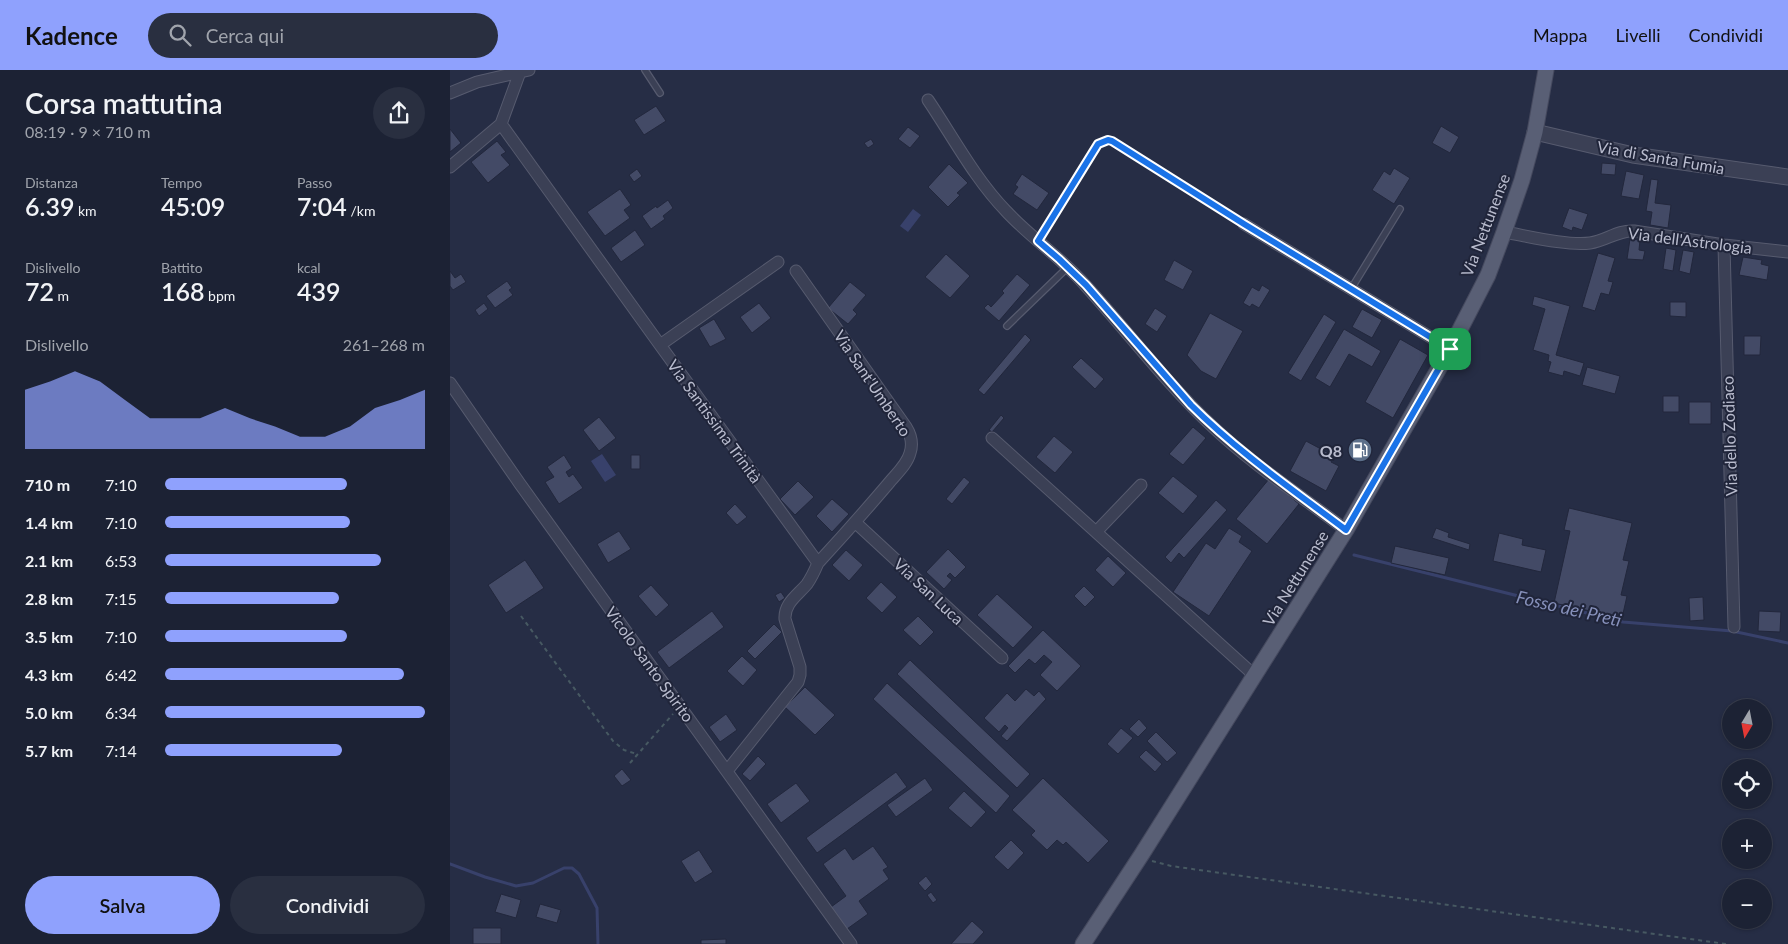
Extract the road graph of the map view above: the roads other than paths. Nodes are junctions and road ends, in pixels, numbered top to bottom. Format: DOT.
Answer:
graph roads {
  1 [pos="645,70"];
  2 [pos="1546,70"];
  3 [pos="524,71"];
  4 [pos="450,93"];
  5 [pos="660,93"];
  6 [pos="928,100"];
  7 [pos="501,124"];
  8 [pos="1535,132"];
  9 [pos="450,167"];
  10 [pos="1788,177"];
  11 [pos="1400,209"];
  12 [pos="1244,224"];
  13 [pos="1504,232"];
  14 [pos="1724,245"];
  15 [pos="1788,252"];
  16 [pos="778,262"];
  17 [pos="1068,268"];
  18 [pos="796,271"];
  19 [pos="1352,290"];
  20 [pos="1007,326"];
  21 [pos="660,345"];
  22 [pos="1450,349"];
  23 [pos="450,383"];
  24 [pos="992,438"];
  25 [pos="1141,486"];
  26 [pos="856,523"];
  27 [pos="1346,530"];
  28 [pos="1096,532"];
  29 [pos="818,562"];
  30 [pos="1734,626"];
  31 [pos="1002,658"];
  32 [pos="1254,676"];
  33 [pos="727,771"];
  34 [pos="851,944"];
  35 [pos="1082,944"];
  1 -- 5 [label="lane"];
  2 -- 8 [label="main road, Via Nettunense"];
  3 -- 4 [label="street"];
  3 -- 7 [label="street"];
  6 -- 17 [label="street"];
  7 -- 9 [label="street"];
  7 -- 21 [label="street, Via Santissima Trinità"];
  8 -- 10 [label="street, Via di Santa Fumia"];
  8 -- 13 [label="main road, Via Nettunense"];
  11 -- 19 [label="lane"];
  12 -- 19 [label="street"];
  13 -- 14 [label="street, Via dell'Astrologia"];
  13 -- 22 [label="main road, Via Nettunense"];
  14 -- 15 [label="street, Via dell'Astrologia"];
  14 -- 30 [label="street, Via dello Zodiaco"];
  16 -- 21 [label="street"];
  17 -- 20 [label="lane"];
  17 -- 27 [label="street"];
  18 -- 26 [label="street, Via Sant'Umberto"];
  19 -- 22 [label="street"];
  21 -- 29 [label="street, Via Santissima Trinità"];
  22 -- 27 [label="main road, Via Nettunense"];
  23 -- 33 [label="street, Vicolo Santo Spirito"];
  24 -- 28 [label="street"];
  25 -- 28 [label="street"];
  26 -- 29 [label="street, Via Sant'Umberto"];
  26 -- 31 [label="street, Via San Luca"];
  27 -- 32 [label="main road, Via Nettunense"];
  28 -- 32 [label="street"];
  29 -- 33 [label="street"];
  32 -- 35 [label="main road, Via Nettunense"];
  33 -- 34 [label="street, Vicolo Santo Spirito"];
}
